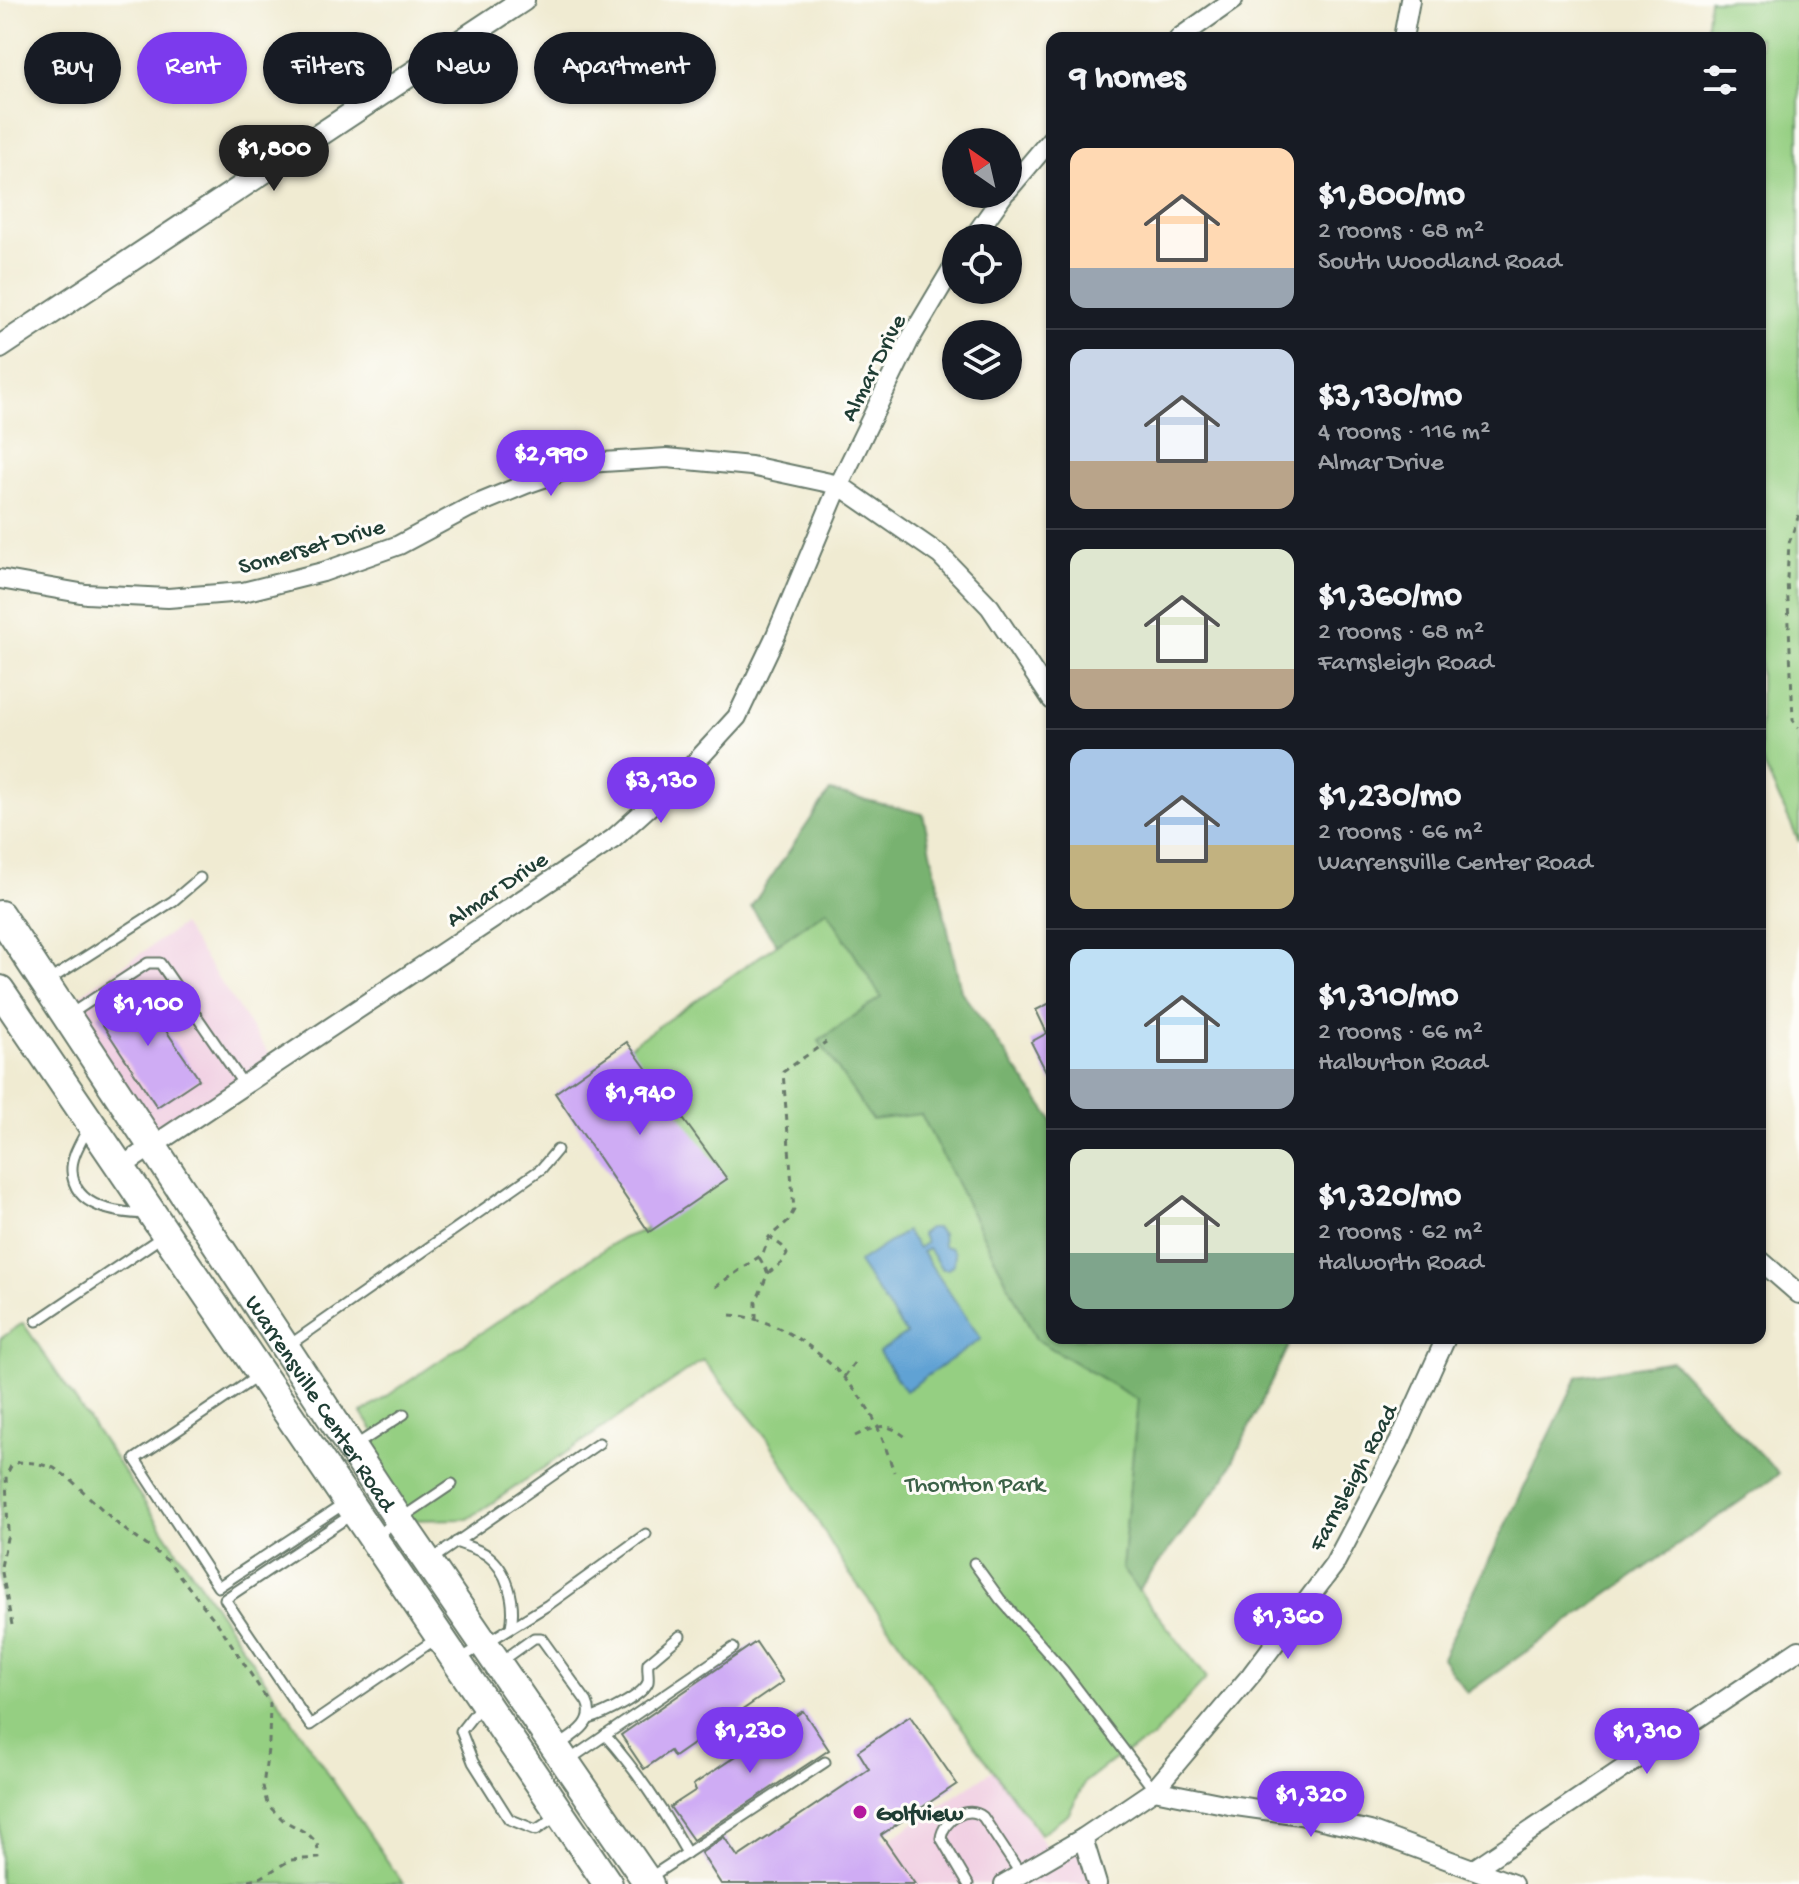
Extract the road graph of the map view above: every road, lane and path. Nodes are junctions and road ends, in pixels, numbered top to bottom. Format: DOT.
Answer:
graph roads {
  1 [pos="523,0"];
  2 [pos="1233,0"];
  3 [pos="1410,0"];
  4 [pos="1188,32"];
  5 [pos="1404,32"];
  6 [pos="1046,145"];
  7 [pos="1022,173"];
  8 [pos="942,286"];
  9 [pos="0,347"];
  10 [pos="839,485"];
  11 [pos="1799,515"];
  12 [pos="0,579"];
  13 [pos="1046,691"];
  14 [pos="1799,728"];
  15 [pos="200,878"];
  16 [pos="0,915"];
  17 [pos="45,983"];
  18 [pos="0,990"];
  19 [pos="67,1017"];
  20 [pos="826,1042"];
  21 [pos="244,1085"];
  22 [pos="90,1123"];
  23 [pos="152,1146"];
  24 [pos="557,1150"];
  25 [pos="121,1167"];
  26 [pos="160,1224"];
  27 [pos="769,1237"];
  28 [pos="759,1257"];
  29 [pos="1766,1265"];
  30 [pos="768,1273"];
  31 [pos="715,1287"];
  32 [pos="1799,1294"];
  33 [pos="730,1315"];
  34 [pos="756,1319"];
  35 [pos="37,1321"];
  36 [pos="1443,1344"];
  37 [pos="285,1348"];
  38 [pos="854,1363"];
  39 [pos="261,1374"];
  40 [pos="844,1377"];
  41 [pos="404,1414"];
  42 [pos="876,1426"];
  43 [pos="855,1436"];
  44 [pos="908,1439"];
  45 [pos="599,1443"];
  46 [pos="351,1448"];
  47 [pos="894,1472"];
  48 [pos="452,1484"];
  49 [pos="352,1507"];
  50 [pos="399,1520"];
  51 [pos="646,1534"];
  52 [pos="373,1538"];
  53 [pos="456,1542"];
  54 [pos="428,1561"];
  55 [pos="974,1563"];
  56 [pos="12,1625"];
  57 [pos="511,1627"];
  58 [pos="440,1636"];
  59 [pos="680,1636"];
  60 [pos="733,1648"];
  61 [pos="1799,1650"];
  62 [pos="492,1653"];
  63 [pos="457,1661"];
  64 [pos="484,1702"];
  65 [pos="589,1719"];
  66 [pos="605,1735"];
  67 [pos="561,1754"];
  68 [pos="825,1762"];
  69 [pos="1154,1790"];
  70 [pos="561,1814"];
  71 [pos="1083,1838"];
  72 [pos="687,1853"];
  73 [pos="1020,1873"];
  74 [pos="1476,1876"];
  75 [pos="645,1883"];
  76 [pos="242,1884"];
  77 [pos="608,1884"];
  78 [pos="968,1884"];
  79 [pos="1004,1884"];
  80 [pos="1097,1884"];
  81 [pos="1513,1884"];
  1 -- 9 [label="street"];
  2 -- 4 [label="street"];
  3 -- 5 [label="street"];
  6 -- 7 [label="street"];
  8 -- 10 [label="street, Almar Drive"];
  10 -- 12 [label="street, Somerset Drive"];
  10 -- 13 [label="street, Somerset Drive"];
  10 -- 21 [label="street, Almar Drive"];
  11 -- 14 [label="path"];
  15 -- 17 [label="lane"];
  16 -- 17 [label="main road, Warrensville Center Road"];
  17 -- 19 [label="main road, Warrensville Center Road"];
  18 -- 22 [label="main road, Warrensville Center Road"];
  19 -- 21 [label="lane"];
  19 -- 23 [label="main road, Warrensville Center Road"];
  20 -- 27 [label="path"];
  21 -- 23 [label="street, Almar Drive"];
  22 -- 25 [label="main road, Warrensville Center Road"];
  22 -- 26 [label="lane"];
  23 -- 25 [label="street, Almar Drive"];
  23 -- 37 [label="main road, Warrensville Center Road"];
  24 -- 37 [label="lane"];
  25 -- 26 [label="main road, Warrensville Center Road"];
  26 -- 35 [label="lane"];
  26 -- 39 [label="main road, Warrensville Center Road"];
  27 -- 28 [label="path"];
  27 -- 30 [label="path"];
  28 -- 30 [label="path"];
  28 -- 31 [label="path"];
  29 -- 32 [label="street"];
  30 -- 34 [label="path"];
  33 -- 34 [label="path"];
  34 -- 40 [label="path"];
  36 -- 69 [label="street, Farnsleigh Road"];
  37 -- 46 [label="main road, Warrensville Center Road"];
  38 -- 40 [label="path"];
  39 -- 49 [label="main road, Warrensville Center Road"];
  39 -- 49 [label="lane"];
  40 -- 42 [label="path"];
  41 -- 46 [label="lane"];
  42 -- 43 [label="path"];
  42 -- 44 [label="path"];
  42 -- 47 [label="path"];
  45 -- 53 [label="lane"];
  46 -- 50 [label="main road, Warrensville Center Road"];
  48 -- 50 [label="lane"];
  49 -- 52 [label="main road, Warrensville Center Road"];
  49 -- 58 [label="lane"];
  50 -- 52 [label="lane"];
  50 -- 54 [label="main road, Warrensville Center Road"];
  51 -- 57 [label="lane"];
  52 -- 58 [label="main road, Warrensville Center Road"];
  53 -- 54 [label="lane"];
  53 -- 57 [label="lane"];
  54 -- 62 [label="main road, Warrensville Center Road"];
  55 -- 69 [label="lane"];
  56 -- 76 [label="path"];
  57 -- 62 [label="lane"];
  58 -- 63 [label="main road, Warrensville Center Road"];
  59 -- 65 [label="lane"];
  60 -- 66 [label="lane"];
  61 -- 74 [label="street"];
  62 -- 63 [label="lane"];
  62 -- 65 [label="lane"];
  62 -- 67 [label="main road, Warrensville Center Road"];
  63 -- 64 [label="main road, Warrensville Center Road"];
  64 -- 70 [label="main road, Warrensville Center Road"];
  64 -- 70 [label="lane"];
  65 -- 67 [label="lane"];
  66 -- 67 [label="lane"];
  66 -- 72 [label="lane"];
  67 -- 75 [label="main road, Warrensville Center Road"];
  68 -- 72 [label="lane"];
  69 -- 71 [label="street, Farnsleigh Road"];
  69 -- 74 [label="street"];
  70 -- 77 [label="main road, Warrensville Center Road"];
  71 -- 73 [label="street, Farnsleigh Road"];
  71 -- 80 [label="street"];
  72 -- 75 [label="lane"];
  73 -- 78 [label="lane"];
  73 -- 79 [label="street, Farnsleigh Road"];
  74 -- 81 [label="street"];
}
